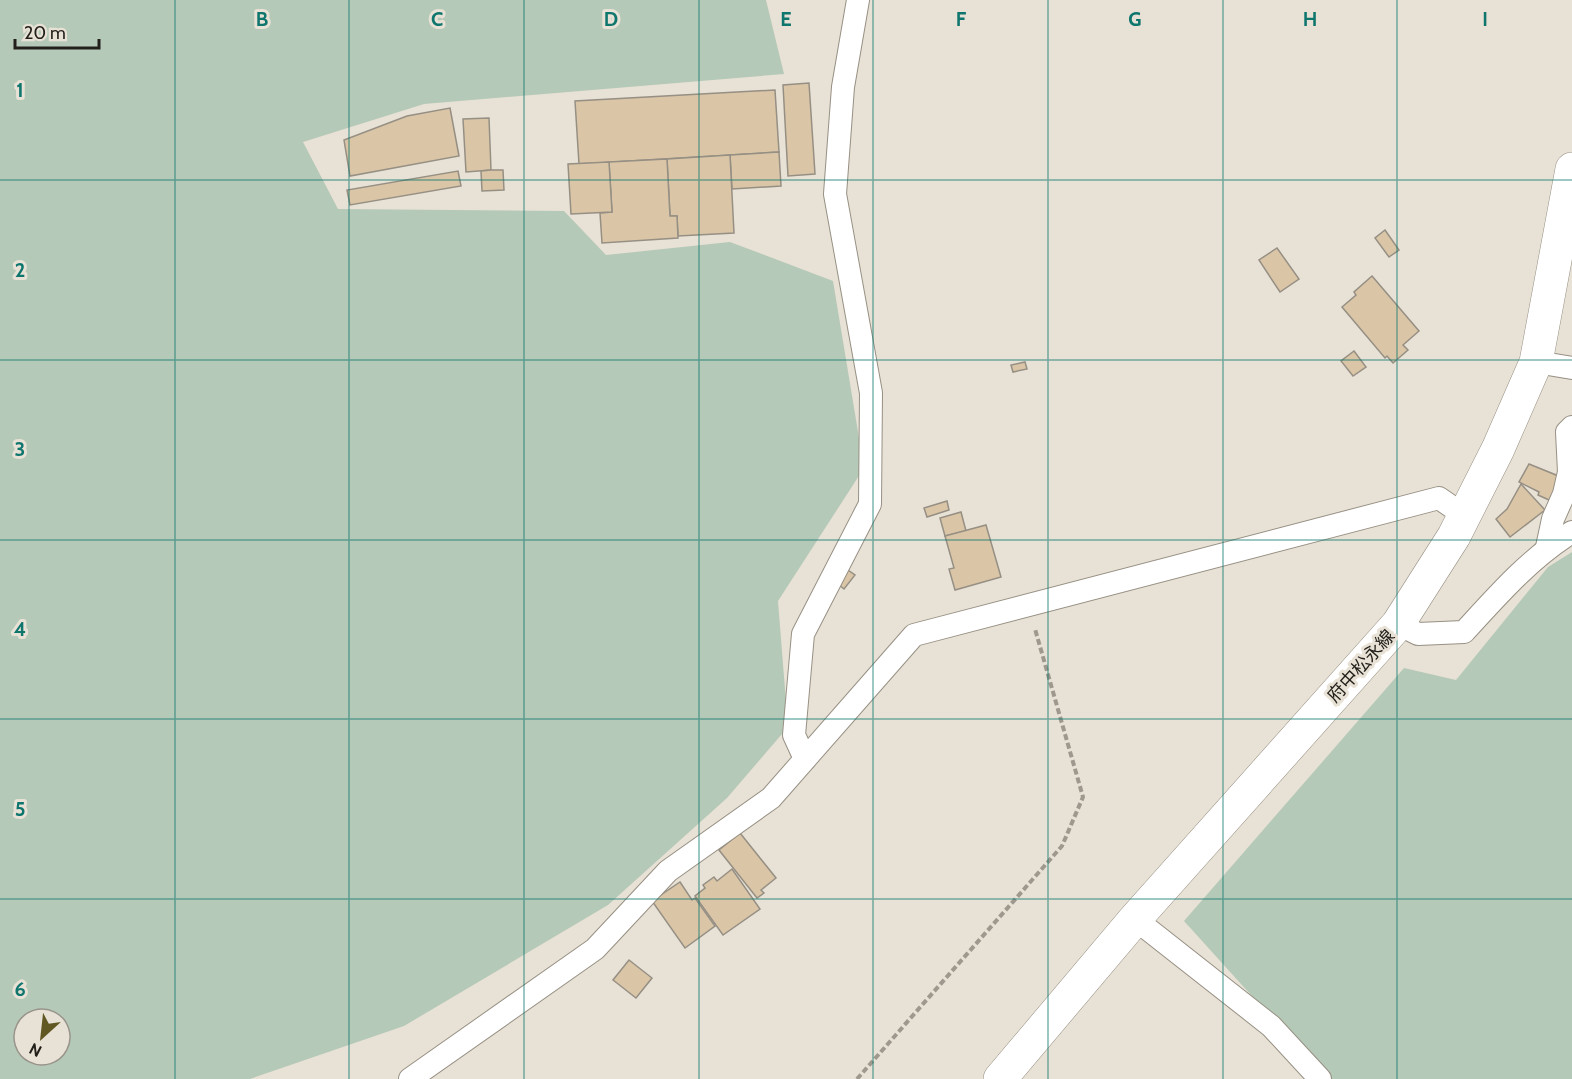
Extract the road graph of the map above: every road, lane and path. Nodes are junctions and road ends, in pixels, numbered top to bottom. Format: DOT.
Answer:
graph roads {
  1 [pos="858,0"];
  2 [pos="1572,169"];
  3 [pos="1536,362"];
  4 [pos="1572,368"];
  5 [pos="1572,427"];
  6 [pos="1465,516"];
  7 [pos="1572,532"];
  8 [pos="1548,548"];
  9 [pos="1028,605"];
  10 [pos="1398,624"];
  11 [pos="804,759"];
  12 [pos="1135,919"];
  13 [pos="410,1079"];
  14 [pos="857,1079"];
  15 [pos="1000,1079"];
  16 [pos="1320,1079"];
  1 -- 11 [label="street"];
  2 -- 3 [label="main road, 府中松永線"];
  3 -- 4 [label="street"];
  3 -- 6 [label="main road, 府中松永線"];
  5 -- 8 [label="street"];
  6 -- 9 [label="street"];
  6 -- 10 [label="main road, 府中松永線"];
  7 -- 8 [label="street"];
  8 -- 10 [label="street"];
  9 -- 11 [label="street"];
  9 -- 14 [label="path"];
  10 -- 12 [label="main road, 府中松永線"];
  11 -- 13 [label="street"];
  12 -- 15 [label="main road, 府中松永線"];
  12 -- 16 [label="street"];
}
